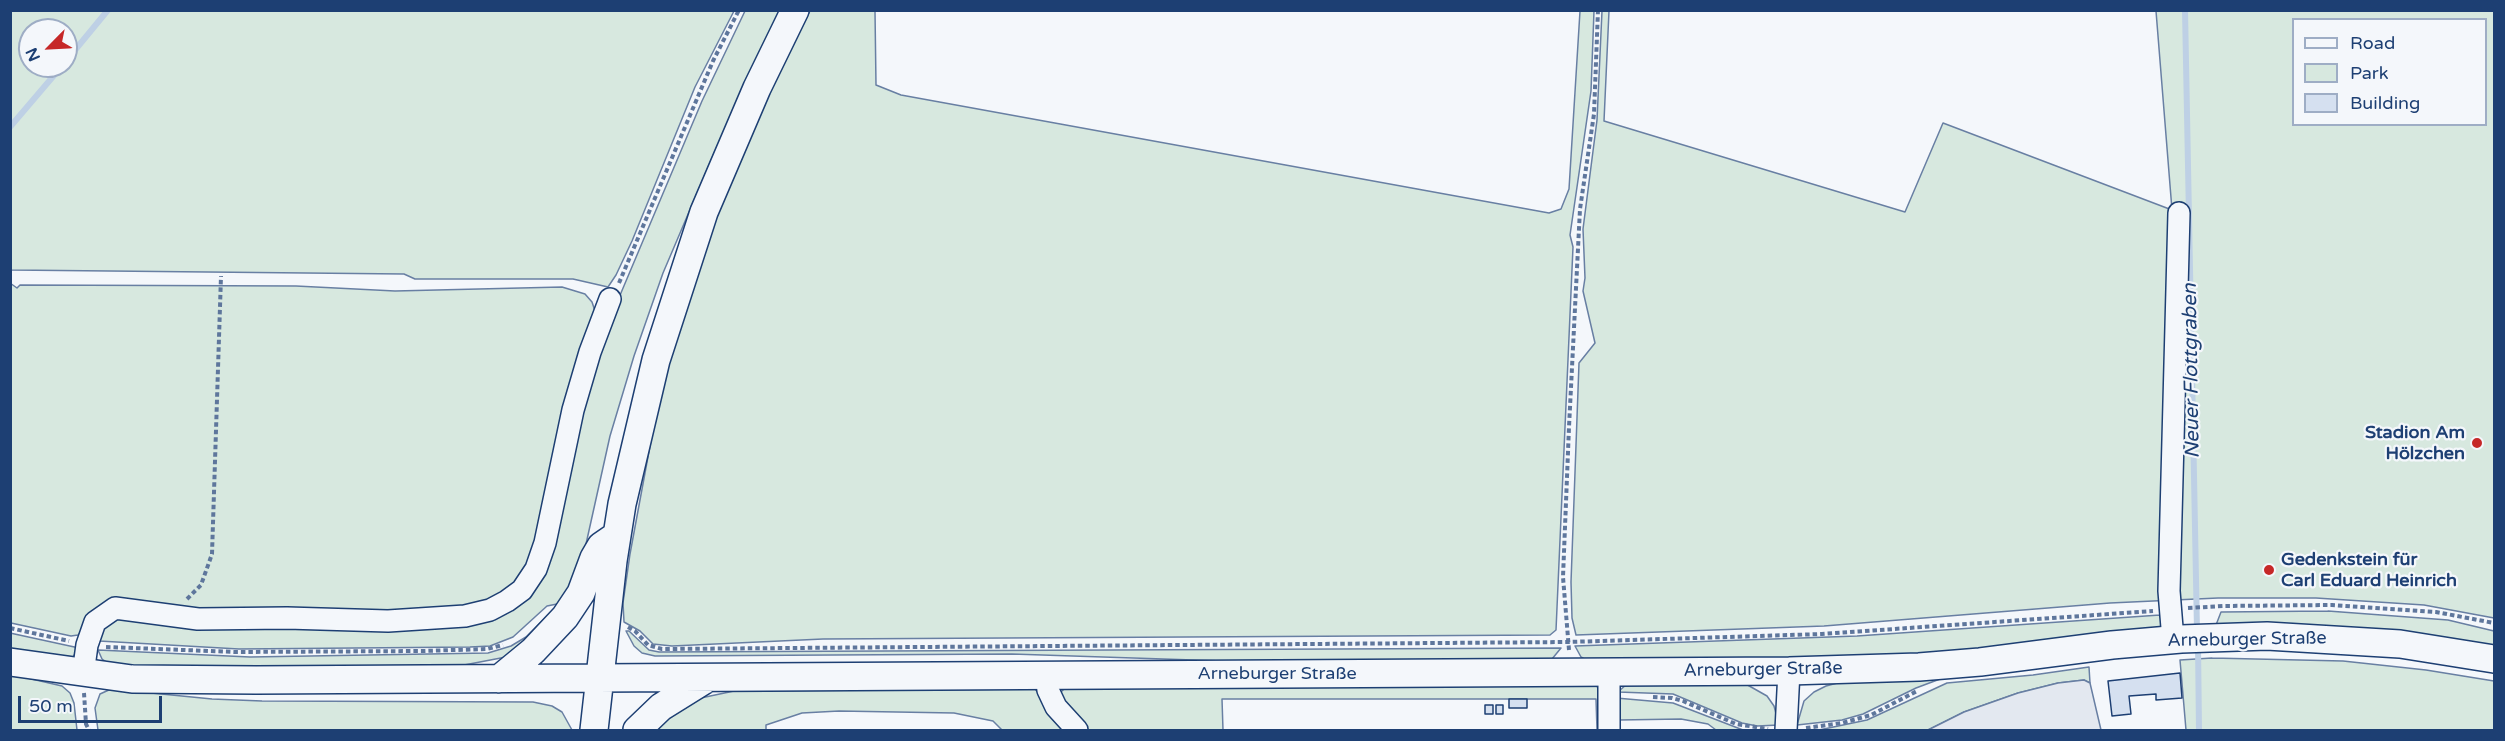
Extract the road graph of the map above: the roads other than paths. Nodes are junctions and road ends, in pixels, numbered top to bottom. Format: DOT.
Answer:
graph roads {
  1 [pos="795,10"];
  2 [pos="2179,213"];
  3 [pos="610,299"];
  4 [pos="617,535"];
  5 [pos="2177,639"];
  6 [pos="2494,659"];
  7 [pos="10,662"];
  8 [pos="1789,671"];
  9 [pos="1609,672"];
  10 [pos="83,674"];
  11 [pos="1037,675"];
  12 [pos="500,679"];
  13 [pos="599,679"];
  14 [pos="706,679"];
  15 [pos="594,730"];
  16 [pos="637,730"];
  17 [pos="1077,730"];
  18 [pos="1609,730"];
  19 [pos="1786,730"];
  1 -- 4 [label="main road"];
  2 -- 5 [label="street"];
  3 -- 10 [label="street"];
  4 -- 12 [label="main road"];
  4 -- 13 [label="main road"];
  5 -- 6 [label="main road, Arneburger Straße"];
  5 -- 8 [label="main road, Arneburger Straße"];
  7 -- 10 [label="main road, Arneburger Straße"];
  8 -- 9 [label="main road, Arneburger Straße"];
  8 -- 19 [label="street"];
  9 -- 11 [label="main road, Arneburger Straße"];
  9 -- 18 [label="street"];
  10 -- 12 [label="main road, Arneburger Straße"];
  11 -- 14 [label="main road, Arneburger Straße"];
  11 -- 17 [label="street"];
  12 -- 13 [label="main road, Arneburger Straße"];
  13 -- 14 [label="main road, Arneburger Straße"];
  13 -- 15 [label="main road"];
  14 -- 16 [label="main road"];
}
